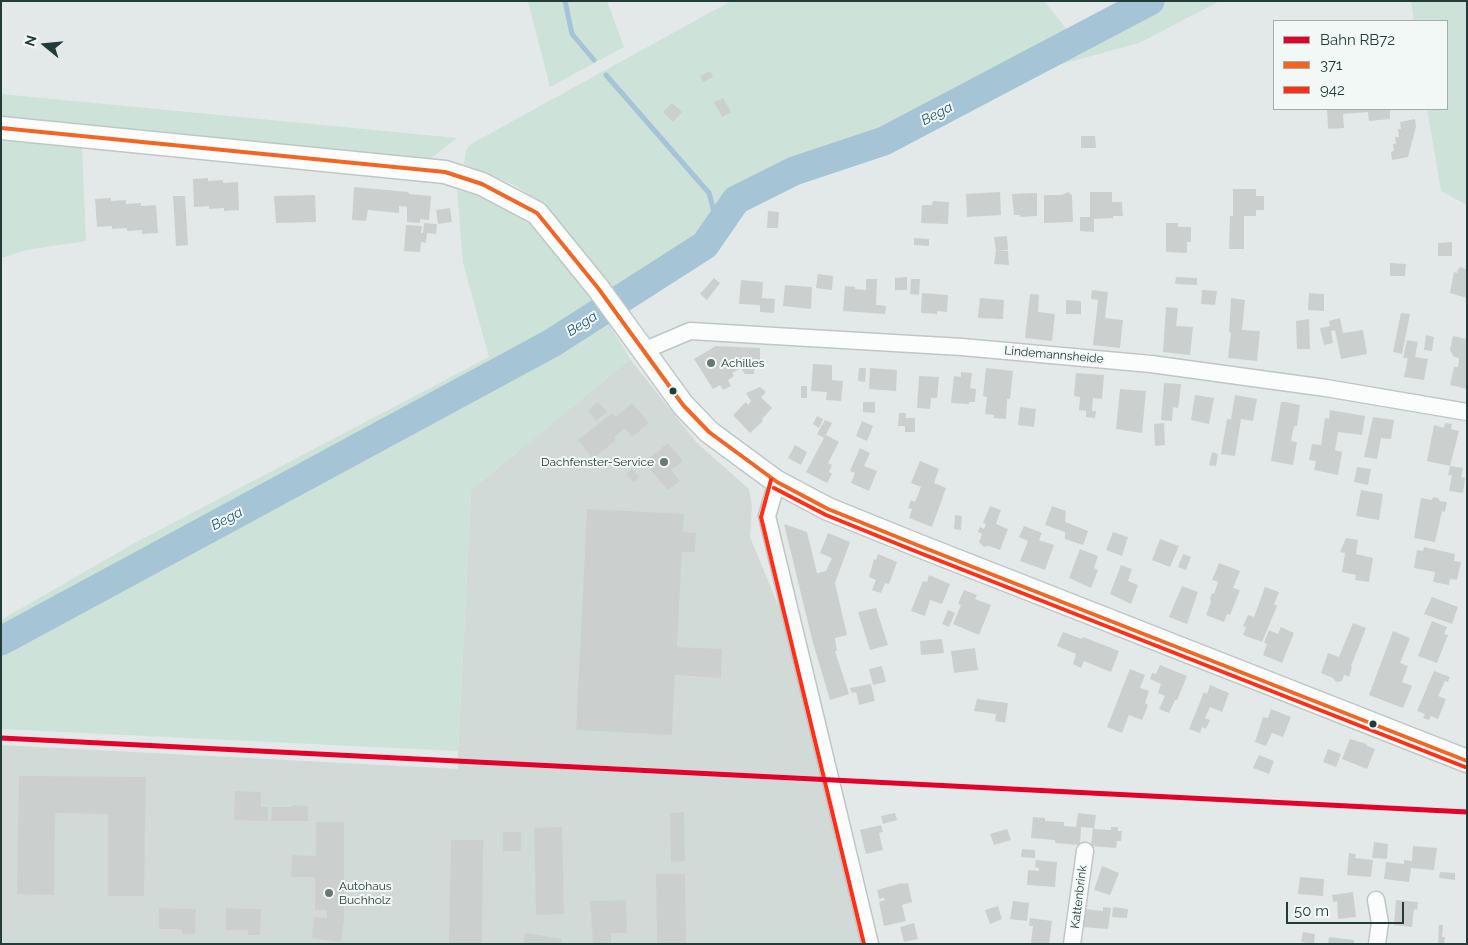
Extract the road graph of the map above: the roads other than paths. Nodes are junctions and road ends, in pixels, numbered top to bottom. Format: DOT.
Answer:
graph roads {
  1 [pos="1,128"];
  2 [pos="637,343"];
  3 [pos="1467,412"];
  4 [pos="777,482"];
  5 [pos="1467,760"];
  6 [pos="1084,851"];
  7 [pos="1376,900"];
  8 [pos="870,944"];
  9 [pos="1072,944"];
  10 [pos="1377,944"];
  1 -- 2 [label="street"];
  2 -- 3 [label="street, Lindemannsheide"];
  2 -- 4 [label="street"];
  4 -- 5 [label="street"];
  4 -- 8 [label="street"];
  6 -- 9 [label="street, Kattenbrink"];
  7 -- 10 [label="street"];
}
